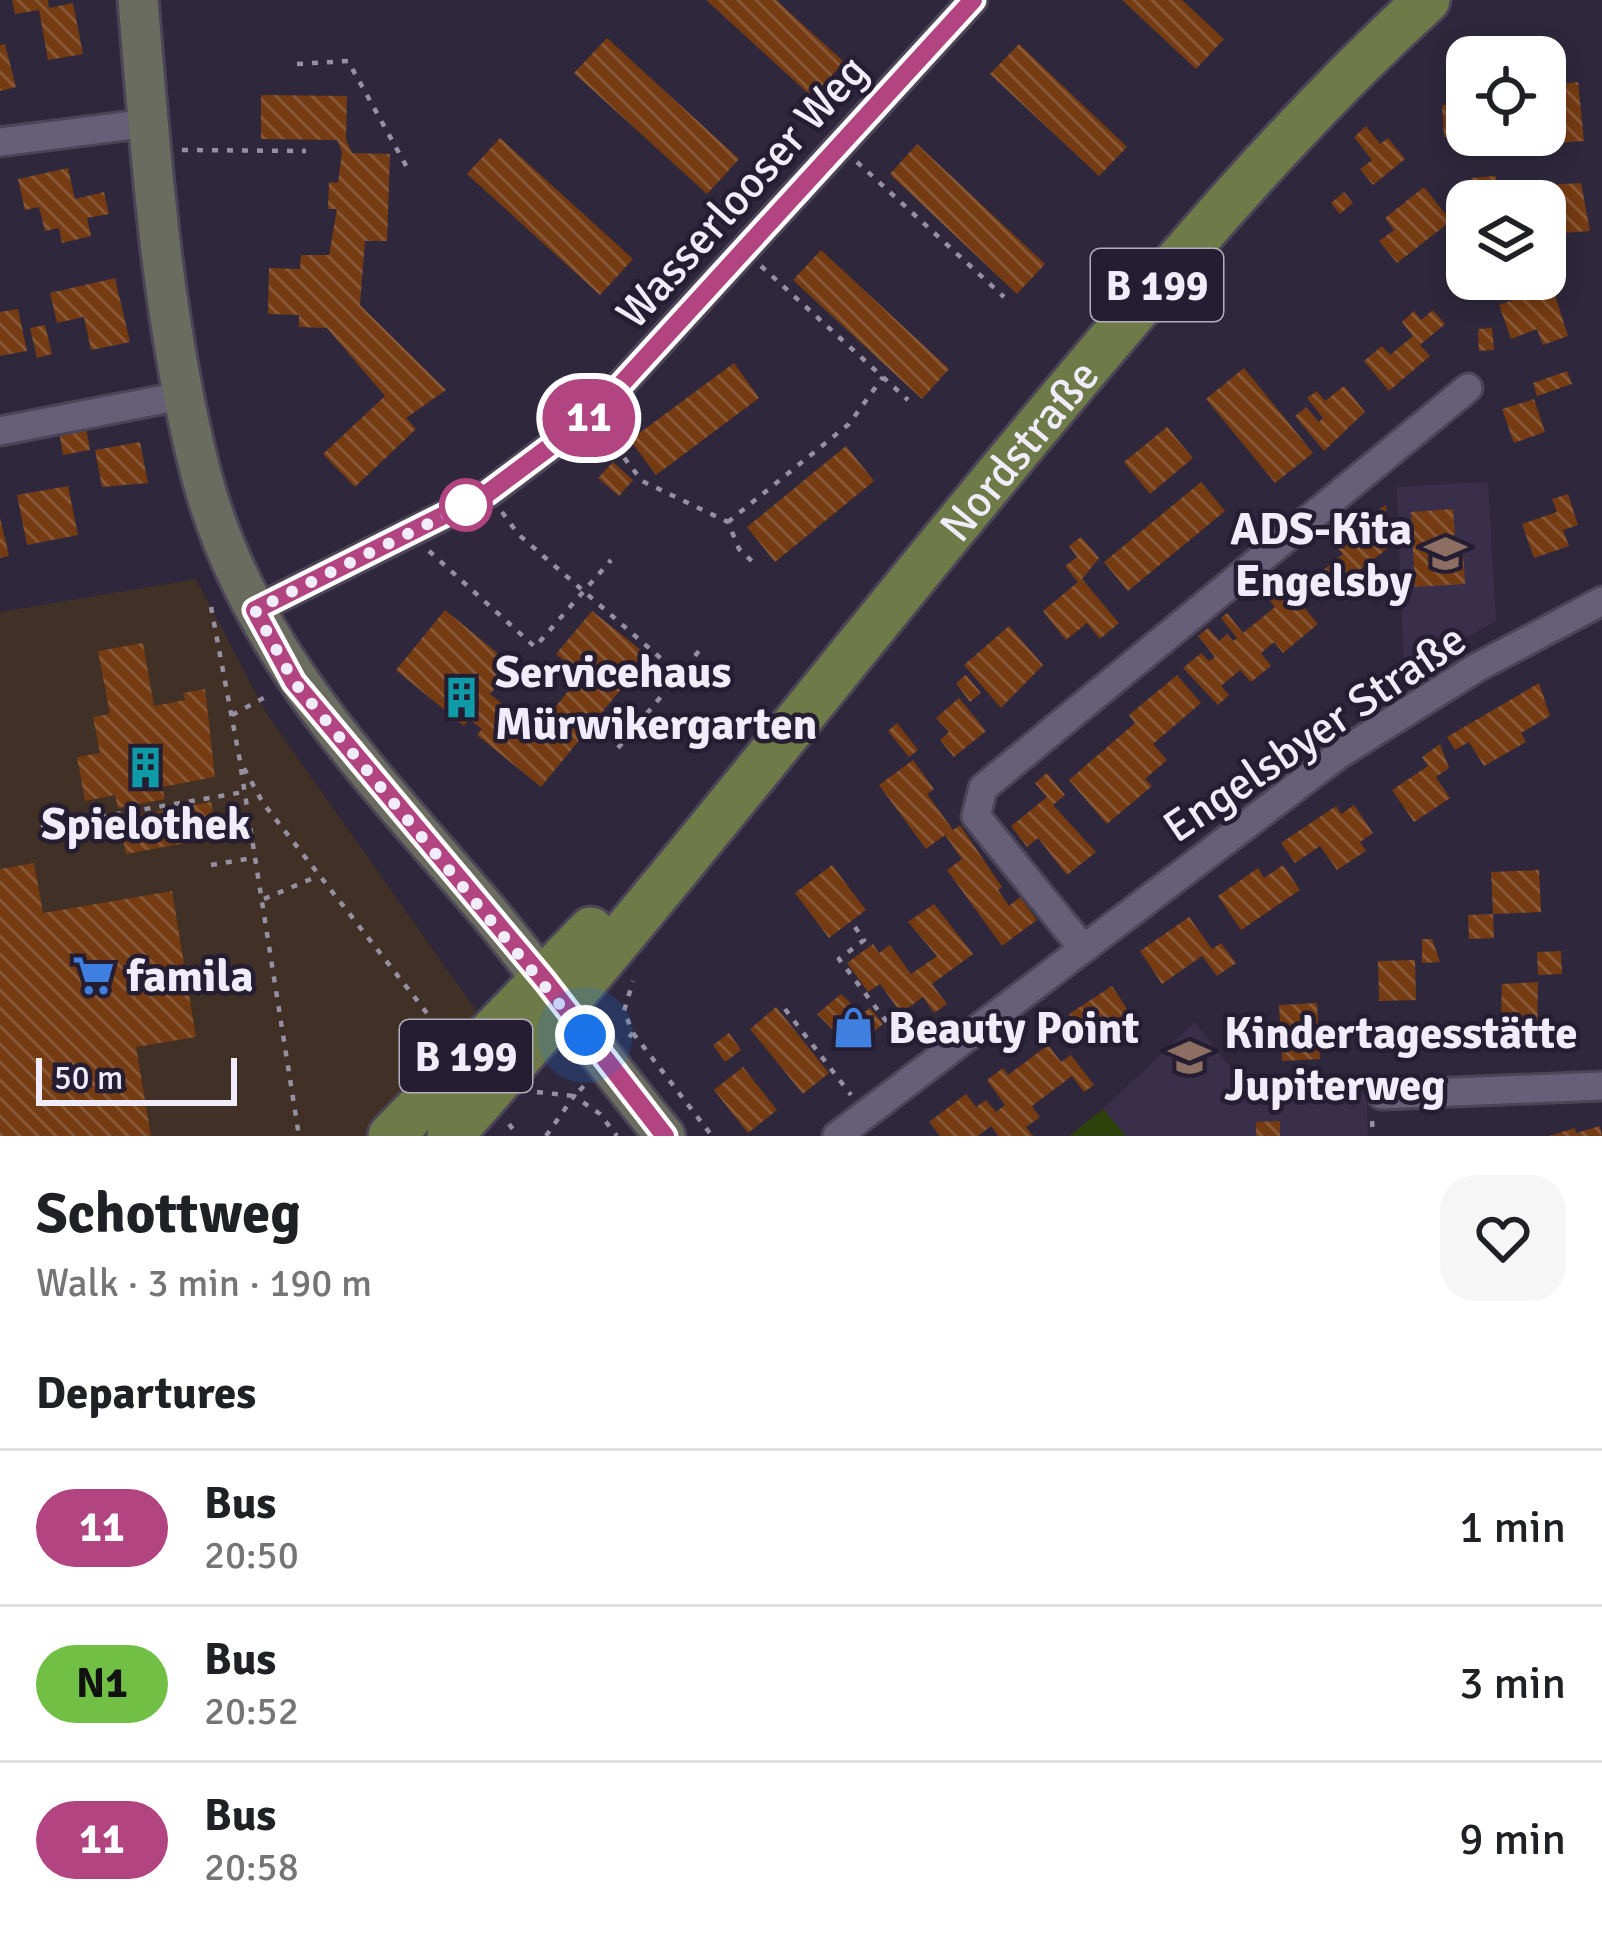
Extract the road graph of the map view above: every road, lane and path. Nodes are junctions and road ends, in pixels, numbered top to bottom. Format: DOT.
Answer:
graph roads {
  1 [pos="138,0"];
  2 [pos="973,0"];
  3 [pos="1427,0"];
  4 [pos="296,64"];
  5 [pos="150,137"];
  6 [pos="0,142"];
  7 [pos="839,146"];
  8 [pos="306,152"];
  9 [pos="409,171"];
  10 [pos="744,250"];
  11 [pos="1004,297"];
  12 [pos="883,377"];
  13 [pos="1468,388"];
  14 [pos="186,394"];
  15 [pos="908,400"];
  16 [pos="595,413"];
  17 [pos="0,431"];
  18 [pos="488,493"];
  19 [pos="728,522"];
  20 [pos="416,530"];
  21 [pos="611,560"];
  22 [pos="754,564"];
  23 [pos="584,591"];
  24 [pos="1602,601"];
  25 [pos="211,607"];
  26 [pos="255,610"];
  27 [pos="704,645"];
  28 [pos="680,675"];
  29 [pos="294,682"];
  30 [pos="232,715"];
  31 [pos="618,748"];
  32 [pos="240,761"];
  33 [pos="244,792"];
  34 [pos="40,826"];
  35 [pos="253,858"];
  36 [pos="211,865"];
  37 [pos="318,876"];
  38 [pos="264,899"];
  39 [pos="855,927"];
  40 [pos="1082,947"];
  41 [pos="555,994"];
  42 [pos="785,1009"];
  43 [pos="633,1033"];
  44 [pos="446,1038"];
  45 [pos="923,1070"];
  46 [pos="1602,1086"];
  47 [pos="1382,1095"];
  48 [pos="866,1114"];
  49 [pos="508,1124"];
  50 [pos="299,1136"];
  51 [pos="391,1136"];
  52 [pos="450,1136"];
  53 [pos="518,1136"];
  54 [pos="546,1136"];
  55 [pos="617,1136"];
  56 [pos="665,1136"];
  57 [pos="712,1136"];
  58 [pos="837,1136"];
  1 -- 5 [label="street"];
  2 -- 7 [label="street, Wasserlooser Weg"];
  3 -- 41 [label="main road, Nordstraße / B 199"];
  4 -- 9 [label="path"];
  5 -- 6 [label="street"];
  5 -- 8 [label="path"];
  5 -- 14 [label="street"];
  7 -- 10 [label="street, Wasserlooser Weg"];
  7 -- 11 [label="path"];
  10 -- 12 [label="path"];
  10 -- 16 [label="street, Wasserlooser Weg"];
  12 -- 15 [label="path"];
  12 -- 19 [label="path"];
  13 -- 40 [label="street"];
  14 -- 17 [label="street"];
  14 -- 26 [label="street"];
  16 -- 18 [label="street, Wasserlooser Weg"];
  16 -- 19 [label="path"];
  18 -- 20 [label="street, Wasserlooser Weg"];
  18 -- 23 [label="path"];
  19 -- 22 [label="path"];
  20 -- 23 [label="path"];
  20 -- 26 [label="street, Wasserlooser Weg"];
  21 -- 23 [label="path"];
  23 -- 28 [label="path"];
  24 -- 40 [label="street, Engelsbyer Straße"];
  25 -- 30 [label="path"];
  26 -- 29 [label="street"];
  27 -- 28 [label="path"];
  28 -- 31 [label="path"];
  29 -- 30 [label="path"];
  29 -- 41 [label="street"];
  30 -- 32 [label="path"];
  32 -- 33 [label="path"];
  32 -- 37 [label="path"];
  33 -- 34 [label="path"];
  33 -- 35 [label="path"];
  35 -- 36 [label="path"];
  35 -- 38 [label="path"];
  37 -- 38 [label="path"];
  37 -- 44 [label="path"];
  38 -- 50 [label="path"];
  39 -- 45 [label="path"];
  40 -- 45 [label="street, Engelsbyer Straße"];
  41 -- 51 [label="main road, Nordstraße / B 199"];
  41 -- 52 [label="main road, Nordstraße / B 199"];
  41 -- 56 [label="street"];
  42 -- 48 [label="path"];
  43 -- 57 [label="path"];
  45 -- 48 [label="street, Engelsbyer Straße"];
  46 -- 47 [label="street"];
  48 -- 58 [label="street, Engelsbyer Straße"];
  49 -- 53 [label="path"];
  54 -- 55 [label="path"];
}
